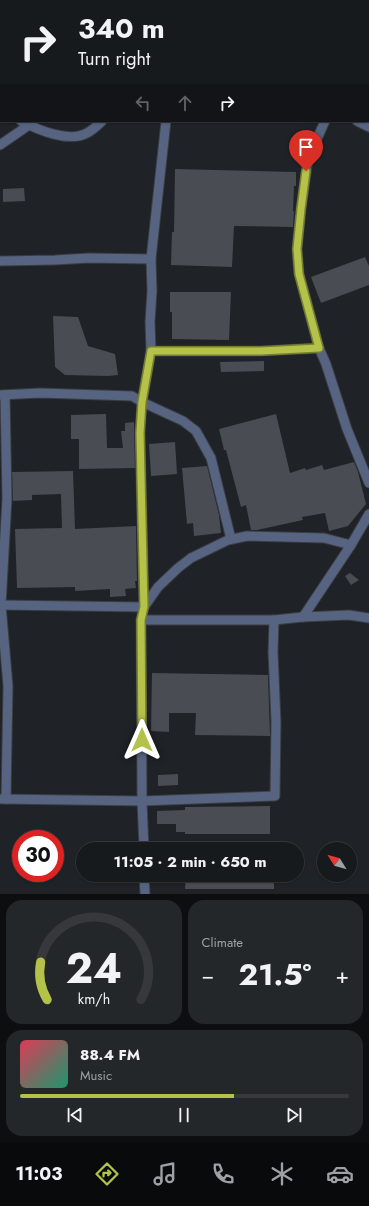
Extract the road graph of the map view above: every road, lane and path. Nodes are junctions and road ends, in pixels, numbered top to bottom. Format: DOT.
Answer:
graph roads {
  1 [pos="101,122"];
  2 [pos="166,122"];
  3 [pos="325,122"];
  4 [pos="359,122"];
  5 [pos="25,123"];
  6 [pos="369,127"];
  7 [pos="0,145"];
  8 [pos="151,259"];
  9 [pos="0,261"];
  10 [pos="319,348"];
  11 [pos="151,351"];
  12 [pos="3,395"];
  13 [pos="142,402"];
  14 [pos="369,483"];
  15 [pos="369,514"];
  16 [pos="231,539"];
  17 [pos="351,546"];
  18 [pos="0,605"];
  19 [pos="144,607"];
  20 [pos="303,617"];
  21 [pos="369,618"];
  22 [pos="141,620"];
  23 [pos="274,620"];
  24 [pos="3,799"];
  25 [pos="142,801"];
  26 [pos="144,842"];
  27 [pos="144,882"];
  28 [pos="145,894"];
  1 -- 5 [label="street"];
  2 -- 8 [label="street"];
  3 -- 10 [label="street"];
  4 -- 6 [label="street"];
  5 -- 7 [label="street"];
  8 -- 9 [label="street"];
  8 -- 11 [label="street"];
  10 -- 11 [label="street"];
  10 -- 14 [label="street"];
  11 -- 13 [label="street"];
  12 -- 13 [label="street"];
  12 -- 18 [label="street"];
  13 -- 16 [label="street"];
  13 -- 19 [label="street"];
  15 -- 17 [label="street"];
  16 -- 17 [label="street"];
  16 -- 19 [label="street"];
  17 -- 20 [label="street"];
  18 -- 19 [label="street"];
  18 -- 24 [label="street"];
  19 -- 22 [label="street"];
  20 -- 21 [label="street"];
  20 -- 23 [label="street"];
  22 -- 23 [label="street"];
  22 -- 25 [label="street"];
  23 -- 25 [label="street"];
  24 -- 25 [label="street"];
  25 -- 26 [label="street"];
  27 -- 28 [label="street"];
}
